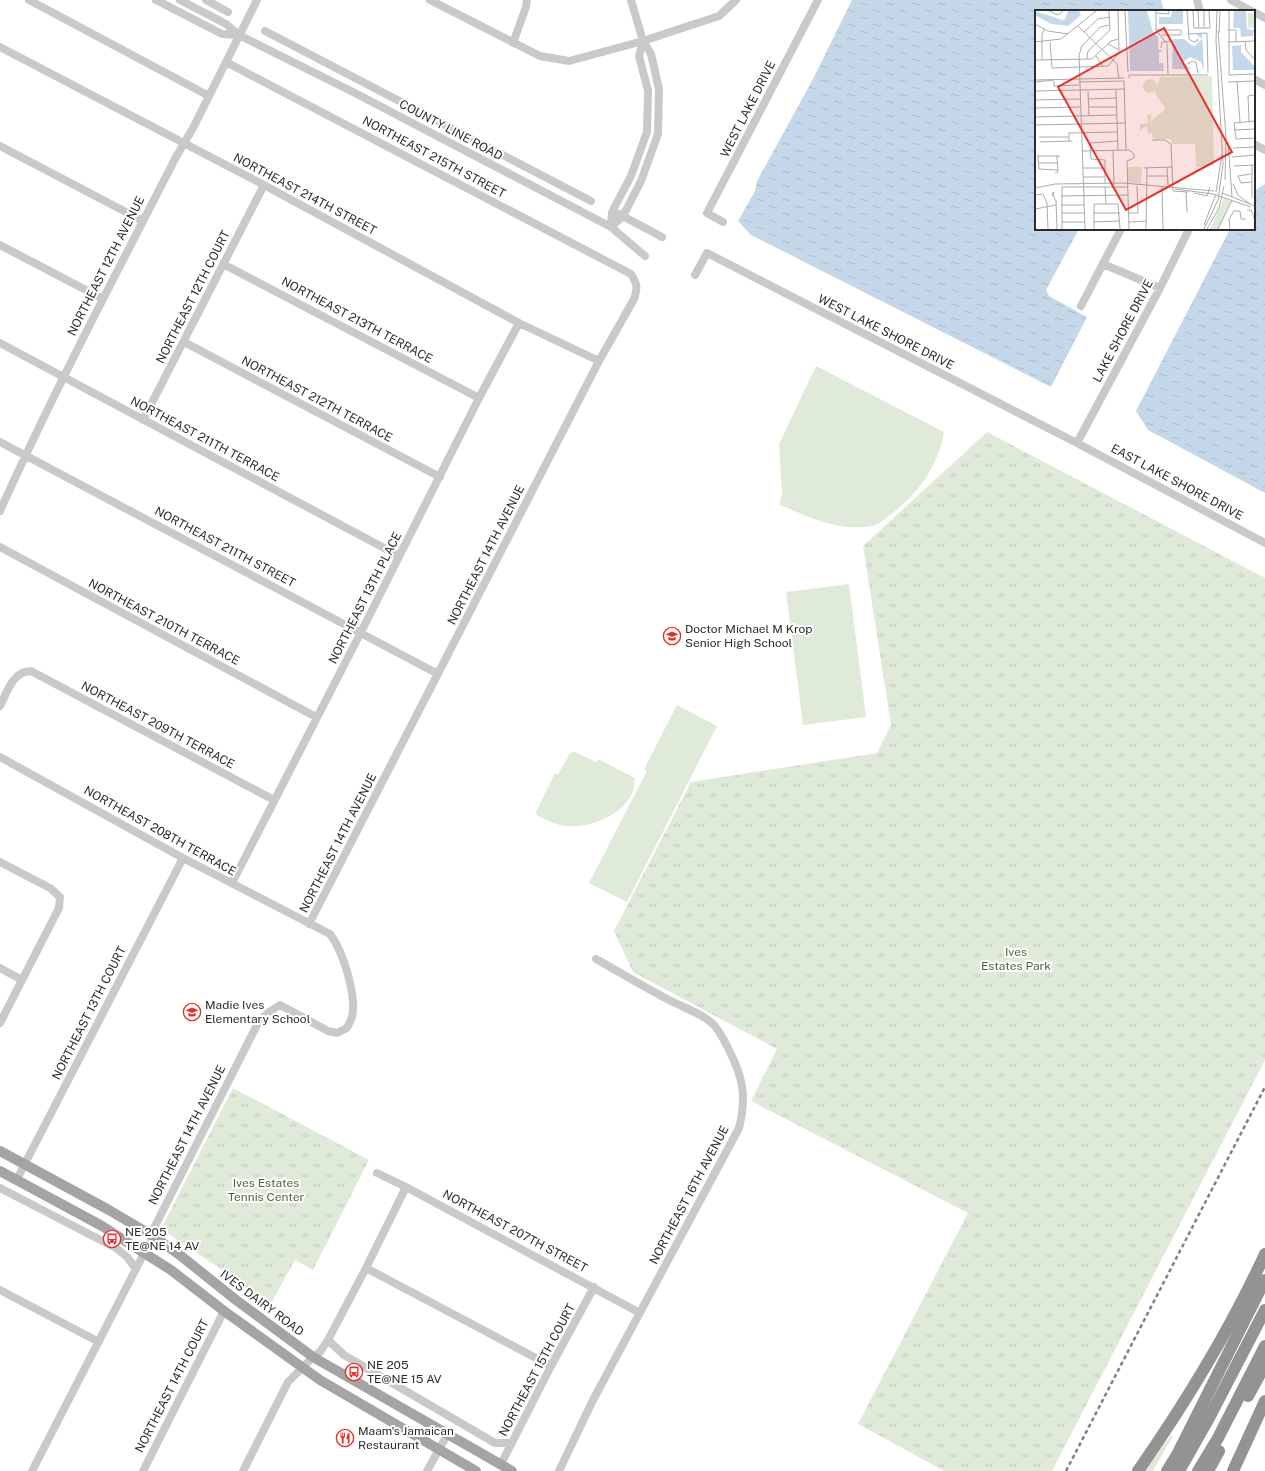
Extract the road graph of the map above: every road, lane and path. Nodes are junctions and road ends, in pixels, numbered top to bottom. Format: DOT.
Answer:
graph roads {
  1 [pos="29,0"];
  2 [pos="156,0"];
  3 [pos="180,0"];
  4 [pos="206,0"];
  5 [pos="257,0"];
  6 [pos="430,0"];
  7 [pos="527,0"];
  8 [pos="631,0"];
  9 [pos="736,0"];
  10 [pos="818,0"];
  11 [pos="1197,0"];
  12 [pos="1231,0"];
  13 [pos="1200,10"];
  14 [pos="1249,10"];
  15 [pos="228,12"];
  16 [pos="1255,13"];
  17 [pos="1265,18"];
  18 [pos="265,31"];
  19 [pos="239,35"];
  20 [pos="643,41"];
  21 [pos="513,43"];
  22 [pos="0,47"];
  23 [pos="226,62"];
  24 [pos="1255,80"];
  25 [pos="1265,85"];
  26 [pos="209,96"];
  27 [pos="184,143"];
  28 [pos="1255,145"];
  29 [pos="0,146"];
  30 [pos="1265,150"];
  31 [pos="264,185"];
  32 [pos="591,201"];
  33 [pos="613,211"];
  34 [pos="623,216"];
  35 [pos="143,221"];
  36 [pos="724,222"];
  37 [pos="611,227"];
  38 [pos="1121,230"];
  39 [pos="1189,230"];
  40 [pos="662,237"];
  41 [pos="0,245"];
  42 [pos="645,256"];
  43 [pos="223,264"];
  44 [pos="1104,264"];
  45 [pos="631,274"];
  46 [pos="695,275"];
  47 [pos="1160,288"];
  48 [pos="102,299"];
  49 [pos="1081,306"];
  50 [pos="519,323"];
  51 [pos="184,342"];
  52 [pos="0,343"];
  53 [pos="599,362"];
  54 [pos="63,377"];
  55 [pos="479,398"];
  56 [pos="143,420"];
  57 [pos="0,442"];
  58 [pos="1077,443"];
  59 [pos="25,455"];
  60 [pos="440,477"];
  61 [pos="0,511"];
  62 [pos="1265,543"];
  63 [pos="0,547"];
  64 [pos="399,556"];
  65 [pos="361,632"];
  66 [pos="438,674"];
  67 [pos="0,706"];
  68 [pos="316,718"];
  69 [pos="0,757"];
  70 [pos="274,800"];
  71 [pos="183,858"];
  72 [pos="0,862"];
  73 [pos="232,883"];
  74 [pos="309,924"];
  75 [pos="596,959"];
  76 [pos="0,968"];
  77 [pos="22,980"];
  78 [pos="0,1022"];
  79 [pos="0,1151"];
  80 [pos="24,1164"];
  81 [pos="0,1171"];
  82 [pos="377,1173"];
  83 [pos="16,1180"];
  84 [pos="406,1187"];
  85 [pos="0,1188"];
  86 [pos="152,1236"];
  87 [pos="144,1253"];
  88 [pos="1265,1254"];
  89 [pos="366,1268"];
  90 [pos="136,1269"];
  91 [pos="1265,1280"];
  92 [pos="594,1287"];
  93 [pos="0,1290"];
  94 [pos="1265,1310"];
  95 [pos="224,1311"];
  96 [pos="640,1313"];
  97 [pos="328,1340"];
  98 [pos="99,1342"];
  99 [pos="1265,1346"];
  100 [pos="313,1357"];
  101 [pos="1265,1365"];
  102 [pos="551,1366"];
  103 [pos="303,1368"];
  104 [pos="1265,1401"];
  105 [pos="447,1435"];
  106 [pos="512,1443"];
  107 [pos="439,1450"];
  108 [pos="501,1464"];
  109 [pos="32,1471"];
  110 [pos="143,1471"];
  111 [pos="243,1471"];
  112 [pos="427,1471"];
  113 [pos="476,1471"];
  114 [pos="512,1471"];
  115 [pos="559,1471"];
  116 [pos="1138,1471"];
  117 [pos="1167,1471"];
  118 [pos="1179,1471"];
  119 [pos="1198,1471"];
  120 [pos="1208,1471"];
  121 [pos="1233,1471"];
  1 -- 26 [label="street"];
  2 -- 19 [label="street, COUNTY LINE ROAD"];
  3 -- 19 [label="street, COUNTY LINE ROAD"];
  4 -- 15 [label="street"];
  5 -- 19 [label="street, NORTHEAST 12TH AVENUE"];
  6 -- 21 [label="street"];
  7 -- 21 [label="street"];
  8 -- 20 [label="street"];
  9 -- 20 [label="street"];
  10 -- 36 [label="street, WEST LAKE DRIVE"];
  11 -- 13 [label="street"];
  12 -- 14 [label="street"];
  16 -- 17 [label="street"];
  18 -- 32 [label="street"];
  19 -- 23 [label="street, NORTHEAST 12TH AVENUE"];
  19 -- 37 [label="street, COUNTY LINE ROAD"];
  20 -- 21 [label="street"];
  20 -- 33 [label="street"];
  20 -- 34 [label="street"];
  22 -- 27 [label="street, NORTHEAST 214TH STREET"];
  23 -- 26 [label="street, NORTHEAST 12TH AVENUE"];
  23 -- 45 [label="street, NORTHEAST 215TH STREET"];
  24 -- 25 [label="street"];
  26 -- 27 [label="street, NORTHEAST 12TH AVENUE"];
  27 -- 31 [label="street, NORTHEAST 214TH STREET"];
  27 -- 35 [label="street, NORTHEAST 12TH AVENUE"];
  28 -- 30 [label="street"];
  29 -- 35 [label="street"];
  31 -- 43 [label="street, NORTHEAST 12TH COURT"];
  31 -- 50 [label="street, NORTHEAST 214TH STREET"];
  33 -- 34 [label="street"];
  33 -- 37 [label="street"];
  34 -- 37 [label="street"];
  34 -- 40 [label="street"];
  35 -- 48 [label="street, NORTHEAST 12TH AVENUE"];
  37 -- 42 [label="street, COUNTY LINE ROAD"];
  38 -- 44 [label="street"];
  39 -- 47 [label="street, LAKE SHORE DRIVE"];
  41 -- 48 [label="street"];
  43 -- 51 [label="street, NORTHEAST 12TH COURT"];
  43 -- 55 [label="street, NORTHEAST 213TH TERRACE"];
  44 -- 47 [label="street"];
  44 -- 49 [label="street"];
  45 -- 53 [label="street, NORTHEAST 14TH AVENUE"];
  46 -- 58 [label="street, WEST LAKE SHORE DRIVE"];
  47 -- 58 [label="street, LAKE SHORE DRIVE"];
  48 -- 54 [label="street, NORTHEAST 12TH AVENUE"];
  50 -- 53 [label="street, NORTHEAST 214TH STREET"];
  50 -- 55 [label="street, NORTHEAST 13TH PLACE"];
  51 -- 56 [label="street, NORTHEAST 12TH COURT"];
  51 -- 60 [label="street, NORTHEAST 212TH TERRACE"];
  52 -- 54 [label="street, NORTHEAST 211TH TERRACE"];
  53 -- 66 [label="street, NORTHEAST 14TH AVENUE"];
  54 -- 56 [label="street, NORTHEAST 211TH TERRACE"];
  54 -- 59 [label="street, NORTHEAST 12TH AVENUE"];
  55 -- 60 [label="street, NORTHEAST 13TH PLACE"];
  56 -- 64 [label="street, NORTHEAST 211TH TERRACE"];
  57 -- 59 [label="street, NORTHEAST 211TH STREET"];
  58 -- 62 [label="street, EAST LAKE SHORE DRIVE"];
  59 -- 61 [label="street, NORTHEAST 12TH AVENUE"];
  59 -- 65 [label="street, NORTHEAST 211TH STREET"];
  60 -- 64 [label="street, NORTHEAST 13TH PLACE"];
  63 -- 68 [label="street, NORTHEAST 210TH TERRACE"];
  64 -- 65 [label="street, NORTHEAST 13TH PLACE"];
  65 -- 66 [label="street, NORTHEAST 211TH STREET"];
  65 -- 68 [label="street, NORTHEAST 13TH PLACE"];
  66 -- 74 [label="street, NORTHEAST 14TH AVENUE"];
  67 -- 70 [label="street, NORTHEAST 209TH TERRACE"];
  68 -- 70 [label="street, NORTHEAST 13TH PLACE"];
  69 -- 71 [label="street, NORTHEAST 208TH TERRACE"];
  70 -- 73 [label="street, NORTHEAST 13TH PLACE"];
  71 -- 73 [label="street, NORTHEAST 208TH TERRACE"];
  71 -- 80 [label="street, NORTHEAST 13TH COURT"];
  72 -- 77 [label="street"];
  73 -- 74 [label="street, NORTHEAST 208TH TERRACE"];
  74 -- 86 [label="street, NORTHEAST 14TH AVENUE"];
  75 -- 96 [label="street, NORTHEAST 16TH AVENUE"];
  76 -- 77 [label="street"];
  77 -- 78 [label="street"];
  79 -- 80 [label="main road, IVES DAIRY ROAD"];
  80 -- 83 [label="street, NORTHEAST 13TH COURT"];
  80 -- 86 [label="main road, IVES DAIRY ROAD"];
  81 -- 83 [label="main road"];
  82 -- 84 [label="street, NORTHEAST 207TH STREET"];
  83 -- 87 [label="main road"];
  84 -- 89 [label="street"];
  84 -- 92 [label="street, NORTHEAST 207TH STREET"];
  85 -- 90 [label="street"];
  86 -- 87 [label="street, NORTHEAST 14TH AVENUE"];
  86 -- 100 [label="main road, IVES DAIRY ROAD"];
  87 -- 90 [label="street, NORTHEAST 14TH AVENUE"];
  87 -- 95 [label="main road"];
  88 -- 116 [label="highway"];
  89 -- 97 [label="street"];
  89 -- 102 [label="street"];
  90 -- 98 [label="street, NORTHEAST 14TH AVENUE"];
  91 -- 117 [label="highway"];
  92 -- 96 [label="street, NORTHEAST 207TH STREET"];
  92 -- 102 [label="street, NORTHEAST 15TH COURT"];
  93 -- 98 [label="street"];
  94 -- 118 [label="highway"];
  95 -- 103 [label="main road"];
  95 -- 110 [label="street, NORTHEAST 14TH COURT"];
  96 -- 115 [label="street, NORTHEAST 16TH AVENUE"];
  97 -- 100 [label="street"];
  97 -- 106 [label="street"];
  98 -- 109 [label="street, NORTHEAST 14TH AVENUE"];
  99 -- 119 [label="highway"];
  100 -- 103 [label="street"];
  100 -- 105 [label="main road, IVES DAIRY ROAD"];
  101 -- 120 [label="highway"];
  102 -- 106 [label="street, NORTHEAST 15TH COURT"];
  103 -- 107 [label="main road"];
  103 -- 111 [label="street"];
  104 -- 121 [label="highway"];
  105 -- 107 [label="street"];
  105 -- 108 [label="main road, IVES DAIRY ROAD"];
  106 -- 108 [label="street, NORTHEAST 15TH COURT"];
  107 -- 112 [label="street"];
  107 -- 113 [label="main road"];
  108 -- 114 [label="main road, IVES DAIRY ROAD"];
}
